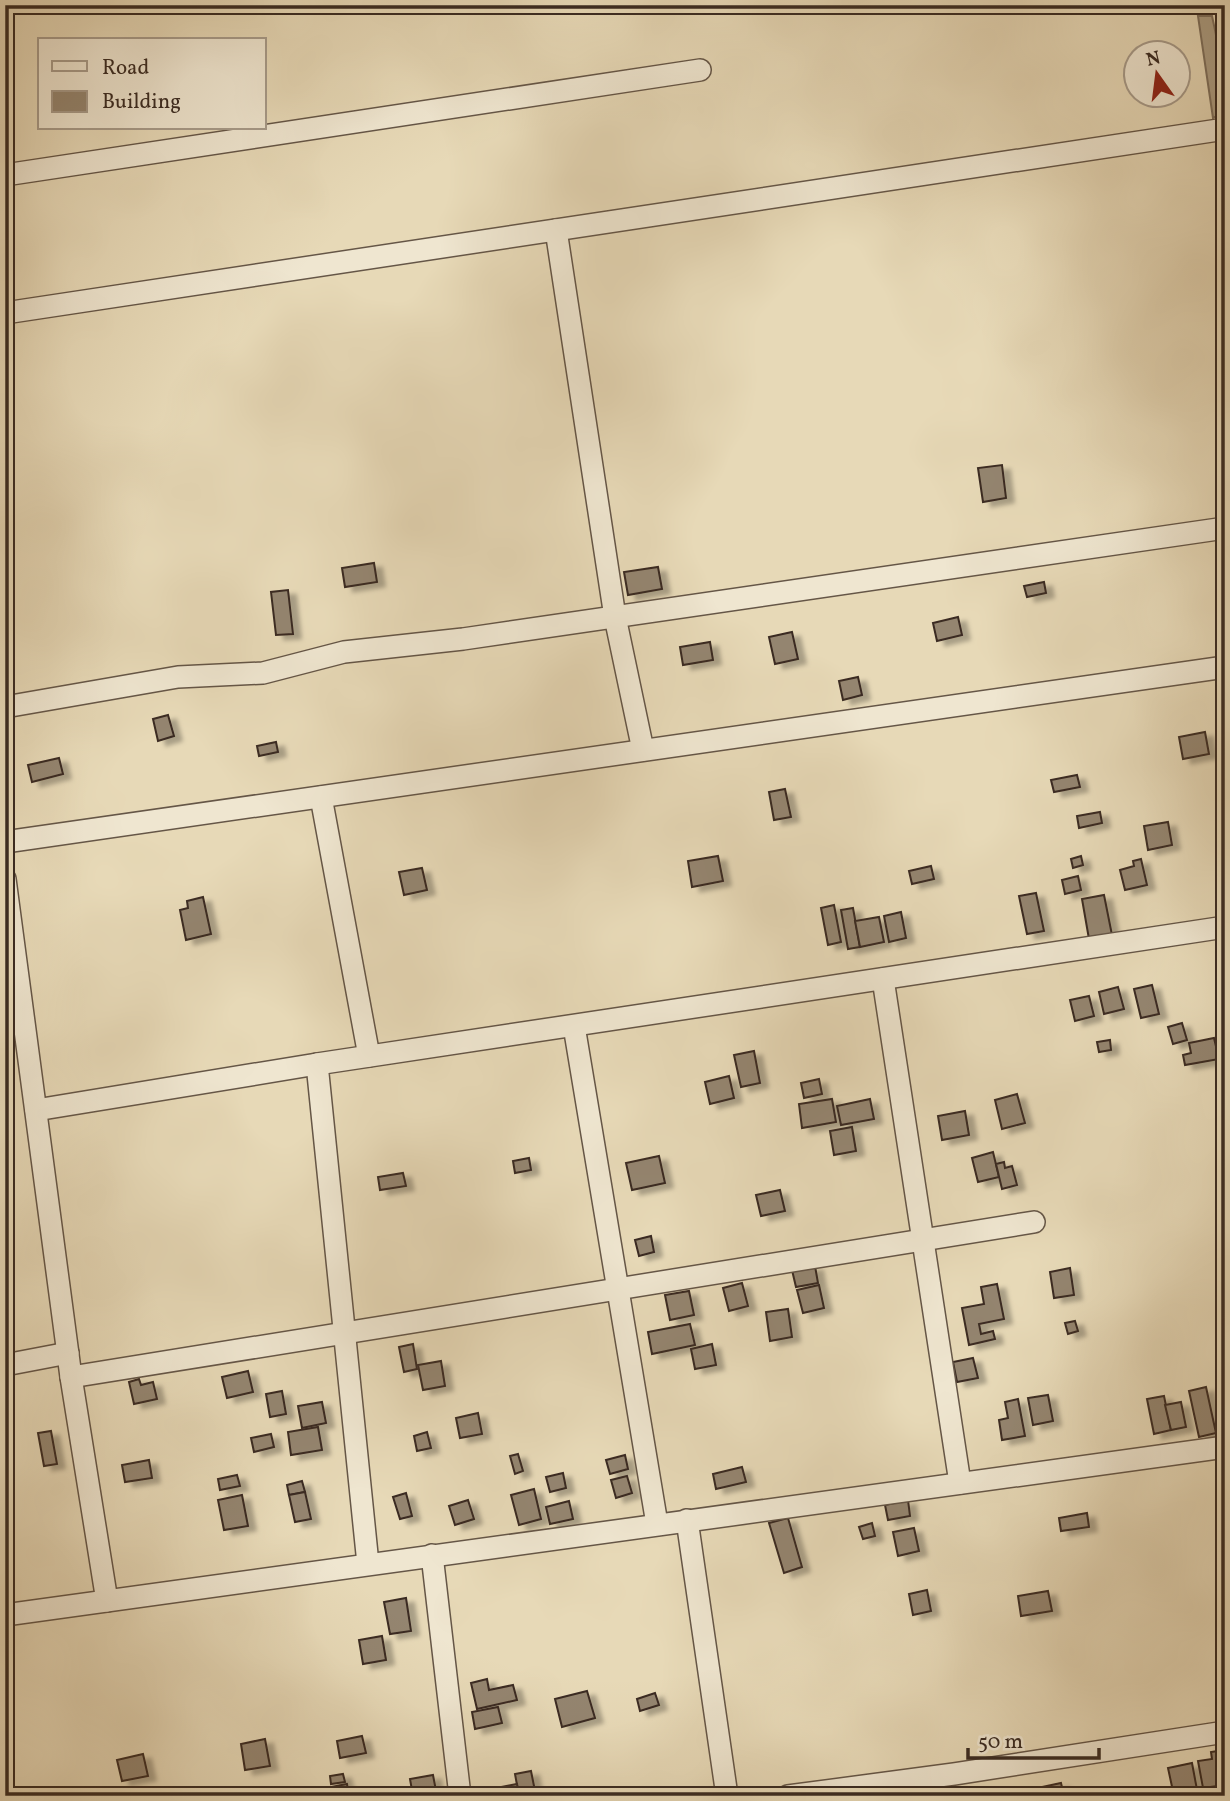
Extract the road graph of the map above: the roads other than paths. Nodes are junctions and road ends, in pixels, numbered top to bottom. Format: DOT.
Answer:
graph roads {
  1 [pos="699,70"];
  2 [pos="1225,129"];
  3 [pos="5,175"];
  4 [pos="556,230"];
  5 [pos="5,313"];
  6 [pos="1225,528"];
  7 [pos="615,617"];
  8 [pos="1225,667"];
  9 [pos="5,706"];
  10 [pos="643,750"];
  11 [pos="321,797"];
  12 [pos="5,842"];
  13 [pos="5,879"];
  14 [pos="1225,927"];
  15 [pos="883,979"];
  16 [pos="574,1026"];
  17 [pos="369,1056"];
  18 [pos="317,1064"];
  19 [pos="36,1110"];
  20 [pos="1034,1222"];
  21 [pos="923,1240"];
  22 [pos="618,1289"];
  23 [pos="344,1333"];
  24 [pos="68,1353"];
  25 [pos="5,1365"];
  26 [pos="71,1377"];
  27 [pos="1225,1447"];
  28 [pos="960,1483"];
  29 [pos="687,1520"];
  30 [pos="657,1524"];
  31 [pos="432,1555"];
  32 [pos="368,1564"];
  33 [pos="107,1601"];
  34 [pos="5,1615"];
  35 [pos="1225,1732"];
  36 [pos="460,1796"];
  37 [pos="727,1796"];
  38 [pos="789,1796"];
  1 -- 3 [label="street"];
  2 -- 4 [label="street"];
  4 -- 5 [label="street"];
  4 -- 7 [label="street"];
  6 -- 7 [label="street"];
  7 -- 9 [label="street"];
  7 -- 10 [label="street"];
  8 -- 10 [label="street"];
  10 -- 11 [label="street"];
  11 -- 12 [label="street"];
  11 -- 17 [label="street"];
  13 -- 19 [label="street"];
  14 -- 15 [label="street"];
  15 -- 16 [label="street"];
  15 -- 21 [label="street"];
  16 -- 17 [label="street"];
  16 -- 22 [label="street"];
  17 -- 18 [label="street"];
  18 -- 19 [label="street"];
  18 -- 23 [label="street"];
  19 -- 24 [label="street"];
  20 -- 21 [label="street"];
  21 -- 22 [label="street"];
  21 -- 28 [label="street"];
  22 -- 23 [label="street"];
  22 -- 30 [label="street"];
  23 -- 26 [label="street"];
  23 -- 32 [label="street"];
  24 -- 25 [label="street"];
  24 -- 26 [label="street"];
  26 -- 33 [label="street"];
  27 -- 28 [label="street"];
  28 -- 29 [label="street"];
  29 -- 30 [label="street"];
  29 -- 37 [label="street"];
  30 -- 31 [label="street"];
  31 -- 32 [label="street"];
  31 -- 36 [label="street"];
  32 -- 33 [label="street"];
  33 -- 34 [label="street"];
  35 -- 38 [label="street"];
}
